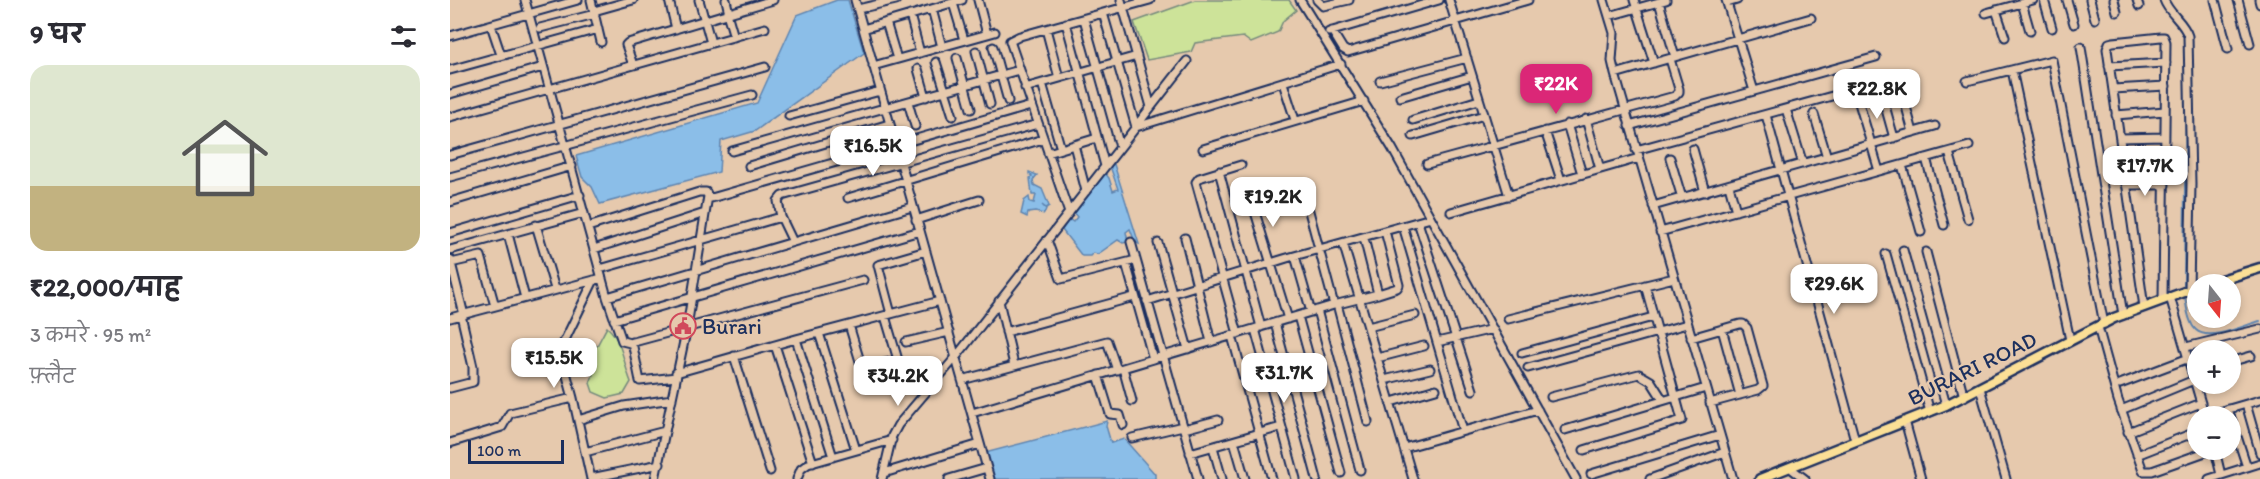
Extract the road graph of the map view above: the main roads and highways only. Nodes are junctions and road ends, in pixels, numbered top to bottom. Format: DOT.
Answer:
graph roads {
  1 [pos="2260,268"];
  2 [pos="2241,274"];
  3 [pos="2180,293"];
  4 [pos="1760,479"];
  1 -- 2 [label="main road"];
  3 -- 4 [label="main road, BURARI ROAD"];
}
